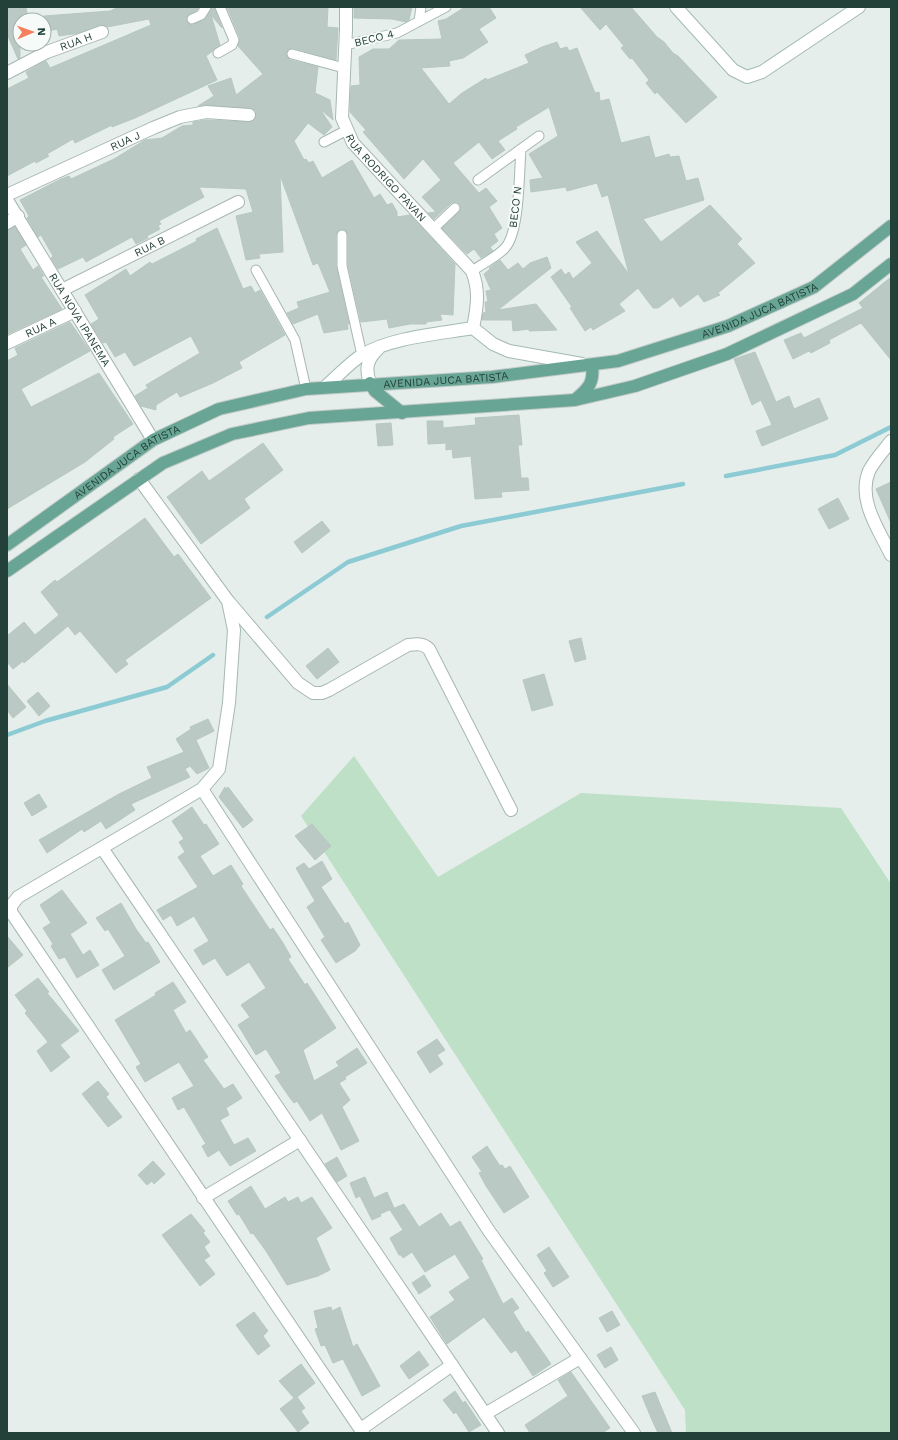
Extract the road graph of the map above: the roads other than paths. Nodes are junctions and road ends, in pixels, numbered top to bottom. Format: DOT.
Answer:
graph roads {
  1 [pos="206,7"];
  2 [pos="220,7"];
  3 [pos="346,7"];
  4 [pos="422,7"];
  5 [pos="446,7"];
  6 [pos="676,7"];
  7 [pos="859,7"];
  8 [pos="192,19"];
  9 [pos="419,21"];
  10 [pos="102,32"];
  11 [pos="345,45"];
  12 [pos="218,53"];
  13 [pos="292,54"];
  14 [pos="344,68"];
  15 [pos="7,73"];
  16 [pos="249,115"];
  17 [pos="347,130"];
  18 [pos="539,136"];
  19 [pos="324,142"];
  20 [pos="521,149"];
  21 [pos="478,180"];
  22 [pos="7,195"];
  23 [pos="7,200"];
  24 [pos="238,202"];
  25 [pos="455,208"];
  26 [pos="18,216"];
  27 [pos="7,223"];
  28 [pos="891,226"];
  29 [pos="434,229"];
  30 [pos="342,235"];
  31 [pos="891,264"];
  32 [pos="256,270"];
  33 [pos="472,271"];
  34 [pos="62,290"];
  35 [pos="75,311"];
  36 [pos="473,328"];
  37 [pos="7,343"];
  38 [pos="381,347"];
  39 [pos="362,355"];
  40 [pos="592,366"];
  41 [pos="370,383"];
  42 [pos="325,387"];
  43 [pos="306,389"];
  44 [pos="575,400"];
  45 [pos="402,413"];
  46 [pos="153,440"];
  47 [pos="891,441"];
  48 [pos="139,479"];
  49 [pos="7,545"];
  50 [pos="891,555"];
  51 [pos="7,571"];
  52 [pos="228,601"];
  53 [pos="202,789"];
  54 [pos="511,810"];
  55 [pos="102,848"];
  56 [pos="300,1140"];
  57 [pos="203,1198"];
  58 [pos="580,1358"];
  59 [pos="452,1365"];
  60 [pos="485,1414"];
  61 [pos="362,1431"];
  62 [pos="498,1433"];
  63 [pos="634,1433"];
  1 -- 8 [label="lane"];
  2 -- 12 [label="lane"];
  3 -- 11 [label="street, RUA RODRIGO PAVAN"];
  4 -- 9 [label="lane"];
  5 -- 9 [label="lane, BECO 4"];
  6 -- 7 [label="street"];
  9 -- 11 [label="lane, BECO 4"];
  10 -- 15 [label="street, RUA H"];
  11 -- 14 [label="street, RUA RODRIGO PAVAN"];
  13 -- 14 [label="lane"];
  14 -- 17 [label="street, RUA RODRIGO PAVAN"];
  16 -- 22 [label="street, RUA J"];
  17 -- 19 [label="lane"];
  17 -- 29 [label="street, RUA RODRIGO PAVAN"];
  18 -- 20 [label="lane"];
  20 -- 21 [label="lane"];
  20 -- 33 [label="lane, BECO N"];
  23 -- 26 [label="street, RUA NOVA IPANEMA"];
  24 -- 34 [label="street, RUA B"];
  25 -- 29 [label="lane"];
  26 -- 27 [label="street"];
  26 -- 34 [label="street, RUA NOVA IPANEMA"];
  28 -- 40 [label="main road, AVENIDA JUCA BATISTA"];
  29 -- 33 [label="street, RUA RODRIGO PAVAN"];
  30 -- 39 [label="lane"];
  31 -- 44 [label="main road, AVENIDA JUCA BATISTA"];
  32 -- 43 [label="lane"];
  33 -- 36 [label="street, RUA RODRIGO PAVAN"];
  34 -- 35 [label="street, RUA NOVA IPANEMA"];
  35 -- 37 [label="street, RUA A"];
  35 -- 46 [label="street, RUA NOVA IPANEMA"];
  36 -- 38 [label="street"];
  36 -- 40 [label="street"];
  38 -- 39 [label="street"];
  38 -- 41 [label="street"];
  39 -- 42 [label="street"];
  40 -- 41 [label="main road, AVENIDA JUCA BATISTA"];
  40 -- 44 [label="main road"];
  41 -- 42 [label="main road, AVENIDA JUCA BATISTA"];
  41 -- 45 [label="main road"];
  42 -- 43 [label="main road, AVENIDA JUCA BATISTA"];
  43 -- 46 [label="main road, AVENIDA JUCA BATISTA"];
  44 -- 45 [label="main road, AVENIDA JUCA BATISTA"];
  45 -- 48 [label="main road, AVENIDA JUCA BATISTA"];
  46 -- 49 [label="main road, AVENIDA JUCA BATISTA"];
  47 -- 50 [label="street"];
  48 -- 51 [label="main road, AVENIDA JUCA BATISTA"];
  48 -- 52 [label="street"];
  52 -- 53 [label="street"];
  52 -- 54 [label="street"];
  53 -- 55 [label="street"];
  53 -- 58 [label="street"];
  55 -- 56 [label="street"];
  55 -- 57 [label="street"];
  56 -- 57 [label="street"];
  56 -- 59 [label="street"];
  57 -- 61 [label="street"];
  58 -- 60 [label="street"];
  58 -- 63 [label="street"];
  59 -- 60 [label="street"];
  59 -- 61 [label="street"];
  60 -- 62 [label="street"];
}
